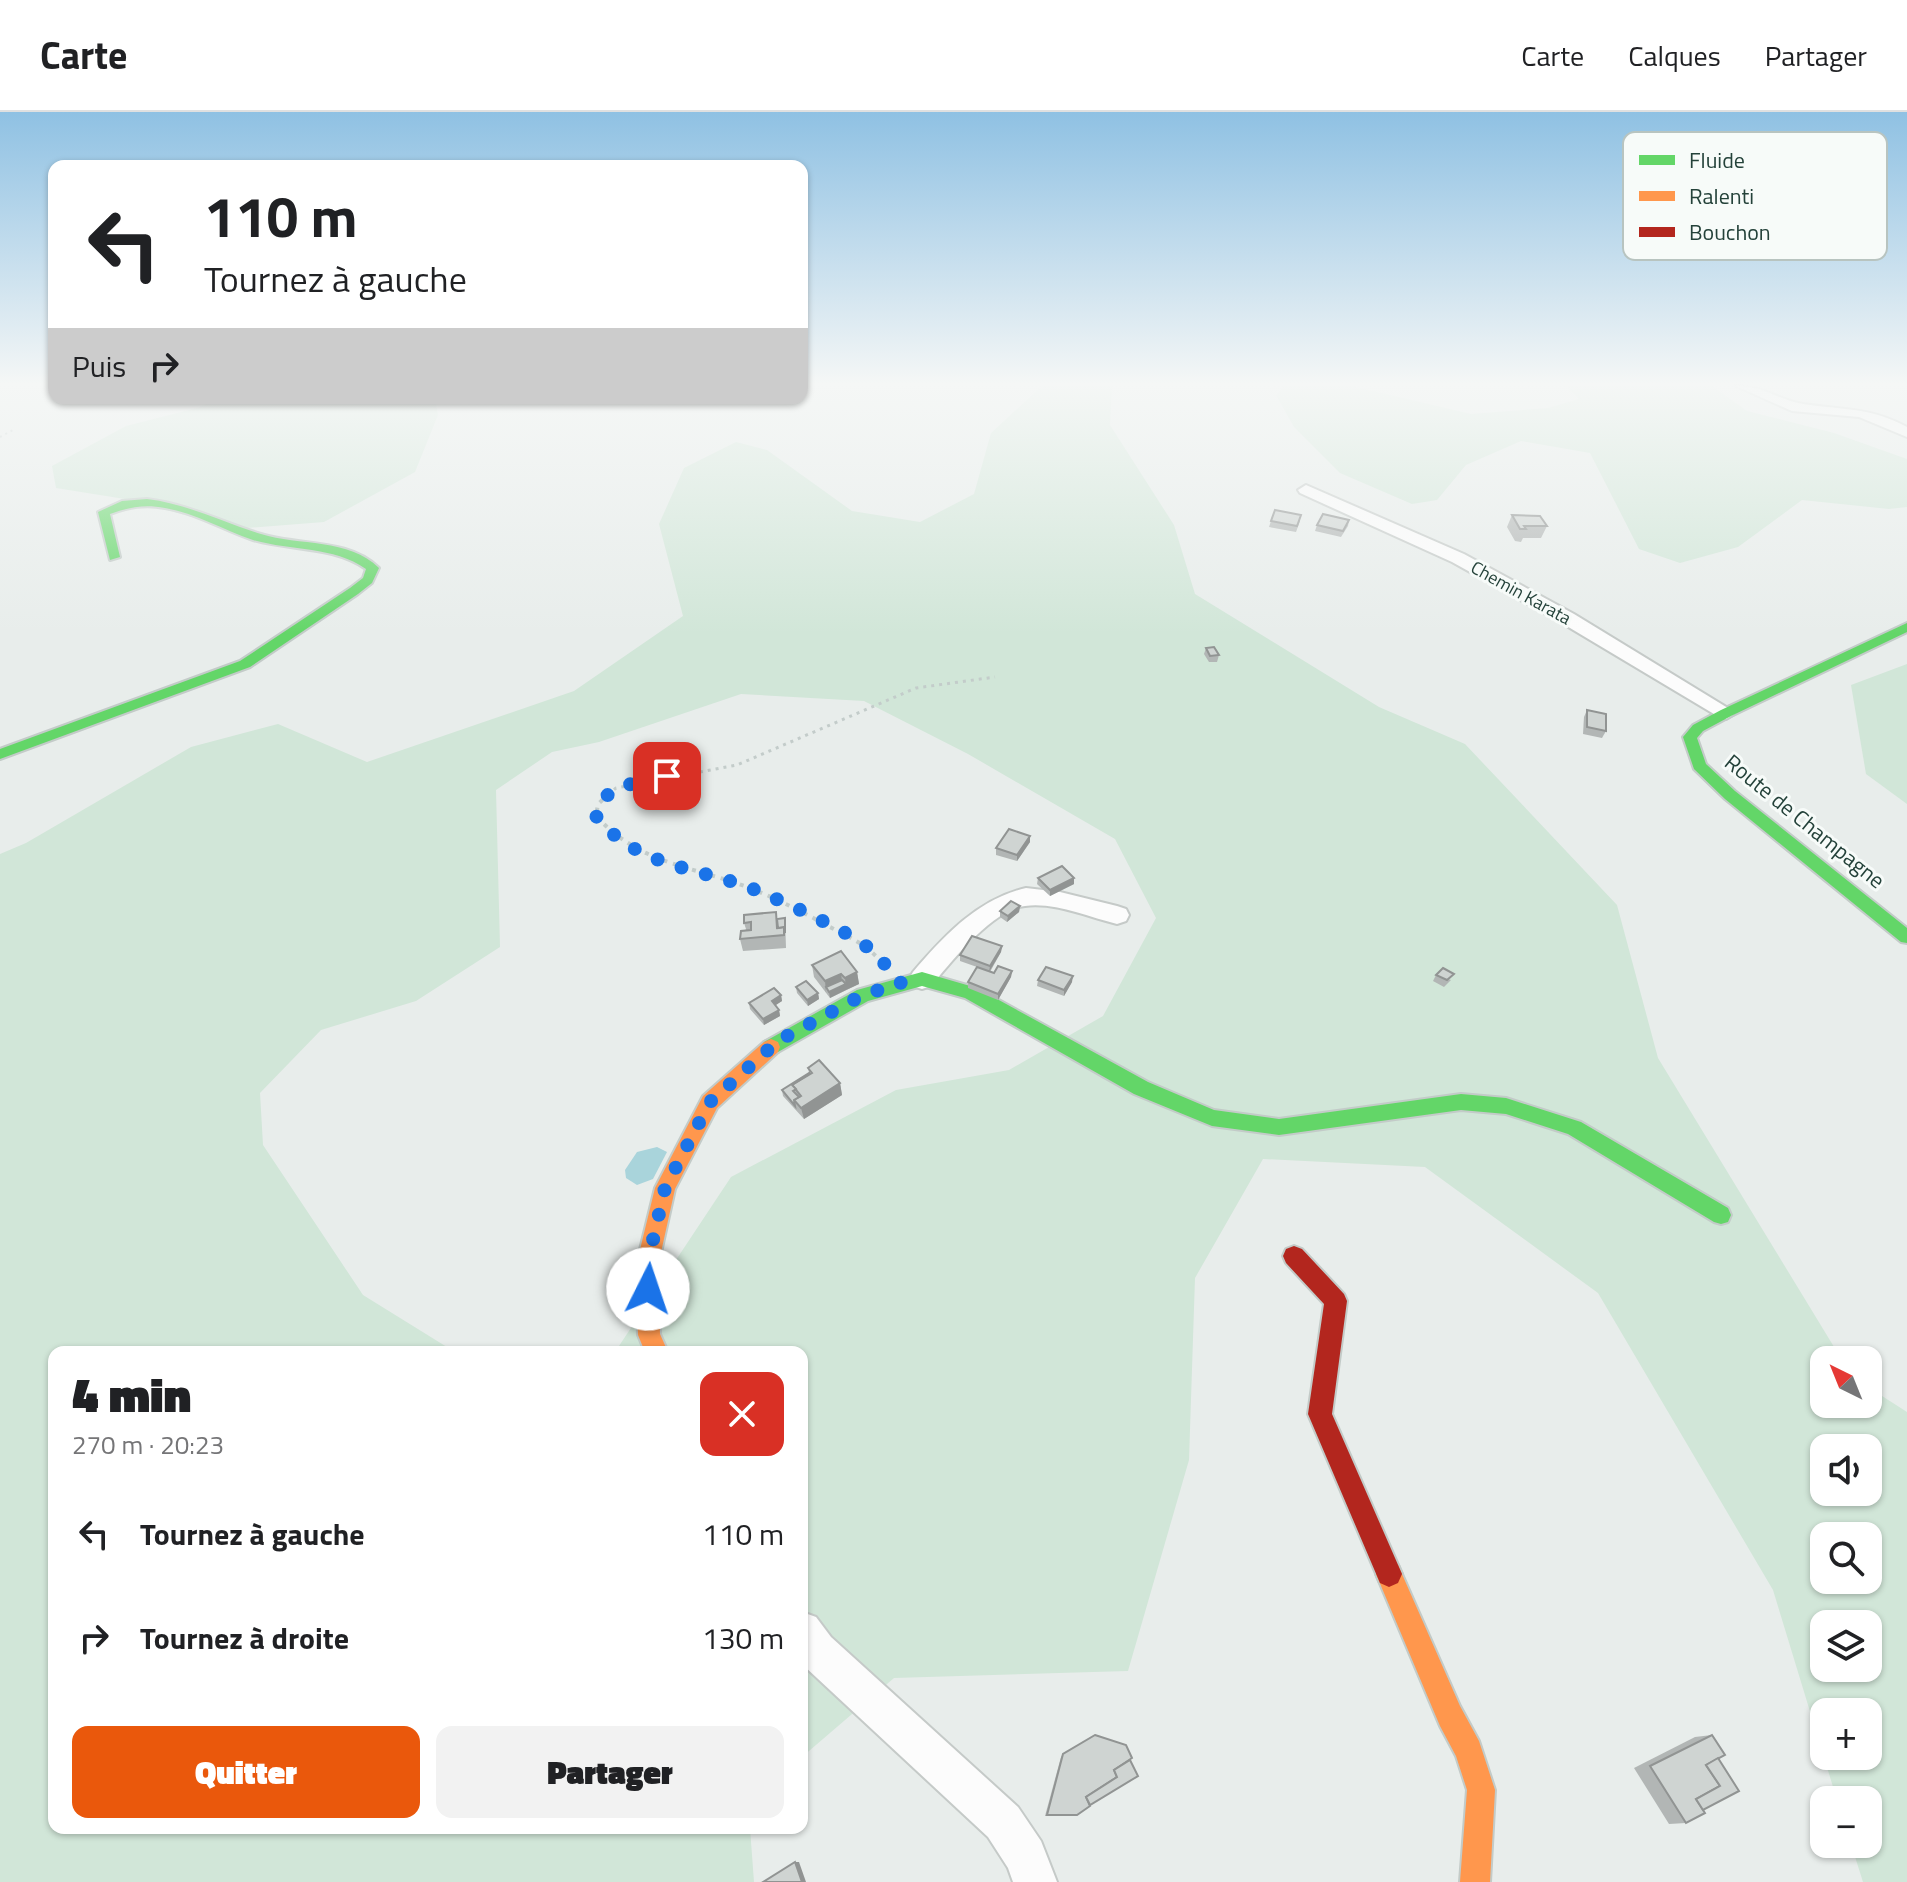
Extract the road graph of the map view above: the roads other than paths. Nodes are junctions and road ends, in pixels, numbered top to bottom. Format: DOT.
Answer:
graph roads {
  1 [pos="1306,490"];
  2 [pos="114,557"];
  3 [pos="1907,627"];
  4 [pos="1726,713"];
  5 [pos="0,754"];
  6 [pos="1117,915"];
  7 [pos="1907,937"];
  8 [pos="911,981"];
  9 [pos="1721,1215"];
  10 [pos="1294,1256"];
  11 [pos="654,1346"];
  12 [pos="808,1639"];
  13 [pos="1035,1882"];
  14 [pos="1475,1882"];
  1 -- 4 [label="street, Chemin Karata"];
  2 -- 5 [label="street"];
  3 -- 4 [label="street, Route de Champagne"];
  4 -- 7 [label="street, Route de Champagne"];
  6 -- 8 [label="street"];
  8 -- 9 [label="street"];
  8 -- 11 [label="street"];
  10 -- 14 [label="street"];
  12 -- 13 [label="street"];
}
